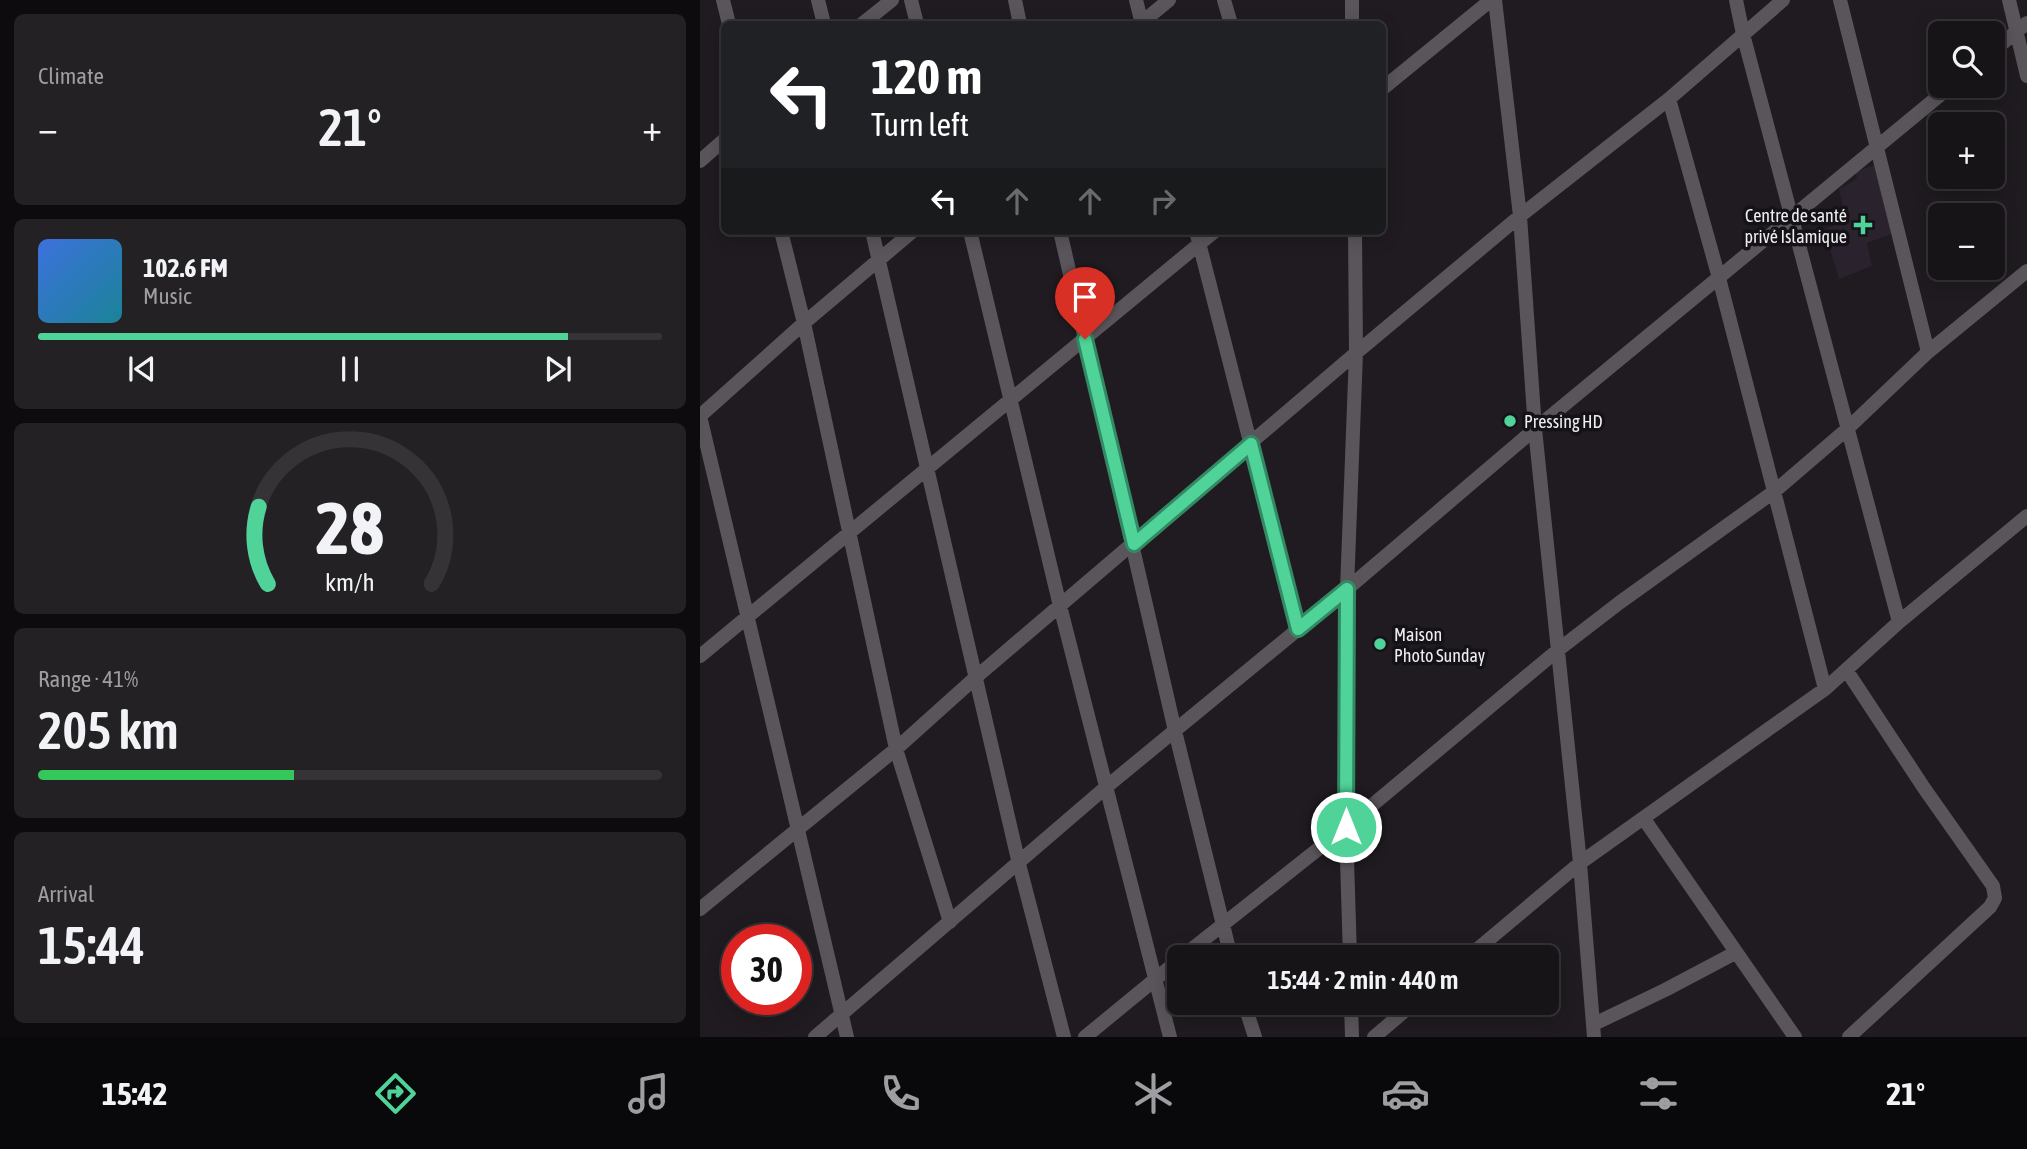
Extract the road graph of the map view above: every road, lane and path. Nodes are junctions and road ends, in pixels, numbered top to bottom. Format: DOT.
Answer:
graph roads {
  1 [pos="723,0"];
  2 [pos="818,0"];
  3 [pos="892,0"];
  4 [pos="911,0"];
  5 [pos="1015,0"];
  6 [pos="1136,0"];
  7 [pos="1169,0"];
  8 [pos="1224,0"];
  9 [pos="1352,0"];
  10 [pos="1493,0"];
  11 [pos="1736,0"];
  12 [pos="1783,0"];
  13 [pos="1840,0"];
  14 [pos="2009,0"];
  15 [pos="728,21"];
  16 [pos="823,21"];
  17 [pos="866,21"];
  18 [pos="916,21"];
  19 [pos="1019,21"];
  20 [pos="1140,21"];
  21 [pos="1144,21"];
  22 [pos="1230,21"];
  23 [pos="1353,21"];
  24 [pos="2022,28"];
  25 [pos="1743,34"];
  26 [pos="2005,41"];
  27 [pos="2027,76"];
  28 [pos="1386,86"];
  29 [pos="1937,98"];
  30 [pos="1669,99"];
  31 [pos="721,143"];
  32 [pos="1875,149"];
  33 [pos="700,161"];
  34 [pos="1520,216"];
  35 [pos="1792,217"];
  36 [pos="781,235"];
  37 [pos="874,235"];
  38 [pos="908,235"];
  39 [pos="971,235"];
  40 [pos="1061,235"];
  41 [pos="1355,235"];
  42 [pos="1197,238"];
  43 [pos="880,260"];
  44 [pos="2027,271"];
  45 [pos="1719,278"];
  46 [pos="804,323"];
  47 [pos="1085,339"];
  48 [pos="1928,352"];
  49 [pos="1356,354"];
  50 [pos="1012,397"];
  51 [pos="1535,429"];
  52 [pos="1846,430"];
  53 [pos="1251,444"];
  54 [pos="928,470"];
  55 [pos="1775,491"];
  56 [pos="2027,516"];
  57 [pos="849,535"];
  58 [pos="1134,544"];
  59 [pos="1347,589"];
  60 [pos="1060,606"];
  61 [pos="748,618"];
  62 [pos="1899,622"];
  63 [pos="1298,629"];
  64 [pos="1558,650"];
  65 [pos="700,656"];
  66 [pos="1847,671"];
  67 [pos="975,678"];
  68 [pos="1825,689"];
  69 [pos="1175,731"];
  70 [pos="896,749"];
  71 [pos="1105,788"];
  72 [pos="1644,819"];
  73 [pos="1346,827"];
  74 [pos="798,829"];
  75 [pos="1580,863"];
  76 [pos="1018,864"];
  77 [pos="700,909"];
  78 [pos="950,922"];
  79 [pos="1222,927"];
  80 [pos="1198,945"];
  81 [pos="1227,945"];
  82 [pos="1350,945"];
  83 [pos="1482,945"];
  84 [pos="1735,953"];
  85 [pos="1167,969"];
  86 [pos="1154,979"];
  87 [pos="841,1015"];
  88 [pos="1248,1015"];
  89 [pos="1351,1015"];
  90 [pos="1400,1015"];
  91 [pos="1594,1030"];
  92 [pos="815,1037"];
  93 [pos="847,1037"];
  94 [pos="1064,1037"];
  95 [pos="1085,1037"];
  96 [pos="1170,1037"];
  97 [pos="1255,1037"];
  98 [pos="1352,1037"];
  99 [pos="1374,1037"];
  100 [pos="1795,1037"];
  101 [pos="1849,1037"];
  1 -- 15 [label="street"];
  2 -- 16 [label="street"];
  3 -- 17 [label="street"];
  4 -- 18 [label="street"];
  5 -- 19 [label="street"];
  6 -- 20 [label="street"];
  7 -- 21 [label="street"];
  8 -- 22 [label="street"];
  9 -- 23 [label="street"];
  10 -- 28 [label="street"];
  10 -- 34 [label="street"];
  11 -- 25 [label="street"];
  12 -- 25 [label="street"];
  13 -- 32 [label="street"];
  14 -- 24 [label="street"];
  24 -- 26 [label="street"];
  24 -- 27 [label="street"];
  25 -- 30 [label="street"];
  25 -- 35 [label="street"];
  29 -- 32 [label="street"];
  30 -- 34 [label="street"];
  30 -- 45 [label="street"];
  31 -- 33 [label="street"];
  32 -- 35 [label="street"];
  32 -- 48 [label="street"];
  34 -- 49 [label="street"];
  34 -- 51 [label="street"];
  35 -- 45 [label="street"];
  35 -- 52 [label="street"];
  36 -- 46 [label="street"];
  37 -- 43 [label="street"];
  38 -- 43 [label="street"];
  39 -- 50 [label="street"];
  40 -- 47 [label="street"];
  41 -- 49 [label="street"];
  42 -- 47 [label="street"];
  42 -- 53 [label="street"];
  43 -- 46 [label="street"];
  43 -- 54 [label="street"];
  44 -- 48 [label="street"];
  45 -- 51 [label="street"];
  45 -- 55 [label="street"];
  46 -- 57 [label="street"];
  46 -- 61 [label="street"];
  47 -- 50 [label="street"];
  47 -- 58 [label="street"];
  48 -- 52 [label="street"];
  49 -- 53 [label="street"];
  49 -- 59 [label="street"];
  50 -- 54 [label="street"];
  50 -- 60 [label="street"];
  51 -- 59 [label="street"];
  51 -- 64 [label="street"];
  52 -- 55 [label="street"];
  52 -- 62 [label="street"];
  53 -- 58 [label="street"];
  53 -- 63 [label="street"];
  54 -- 57 [label="street"];
  54 -- 67 [label="street"];
  55 -- 64 [label="street"];
  55 -- 68 [label="street"];
  56 -- 62 [label="street"];
  57 -- 61 [label="street"];
  57 -- 70 [label="street"];
  58 -- 60 [label="street"];
  58 -- 69 [label="street"];
  59 -- 63 [label="street"];
  59 -- 73 [label="street"];
  60 -- 67 [label="street"];
  60 -- 71 [label="street"];
  61 -- 65 [label="street"];
  61 -- 74 [label="street"];
  62 -- 66 [label="street"];
  63 -- 69 [label="street"];
  64 -- 73 [label="street"];
  64 -- 75 [label="street"];
  66 -- 68 [label="street"];
  66 -- 101 [label="street"];
  67 -- 70 [label="street"];
  67 -- 76 [label="street"];
  68 -- 72 [label="street"];
  69 -- 71 [label="street"];
  69 -- 79 [label="street"];
  70 -- 74 [label="street"];
  70 -- 78 [label="street"];
  71 -- 76 [label="street"];
  71 -- 86 [label="street"];
  72 -- 75 [label="street"];
  72 -- 84 [label="street"];
  73 -- 79 [label="street"];
  73 -- 82 [label="street"];
  74 -- 77 [label="street"];
  74 -- 87 [label="street"];
  75 -- 83 [label="street"];
  75 -- 91 [label="street"];
  76 -- 78 [label="street"];
  76 -- 94 [label="street"];
  78 -- 87 [label="street"];
  79 -- 80 [label="street"];
  79 -- 81 [label="street"];
  84 -- 91 [label="street"];
  84 -- 100 [label="street"];
  85 -- 86 [label="street"];
  86 -- 95 [label="street"];
  86 -- 96 [label="street"];
  87 -- 92 [label="street"];
  87 -- 93 [label="street"];
  88 -- 97 [label="street"];
  89 -- 98 [label="street"];
  90 -- 99 [label="street"];
}
